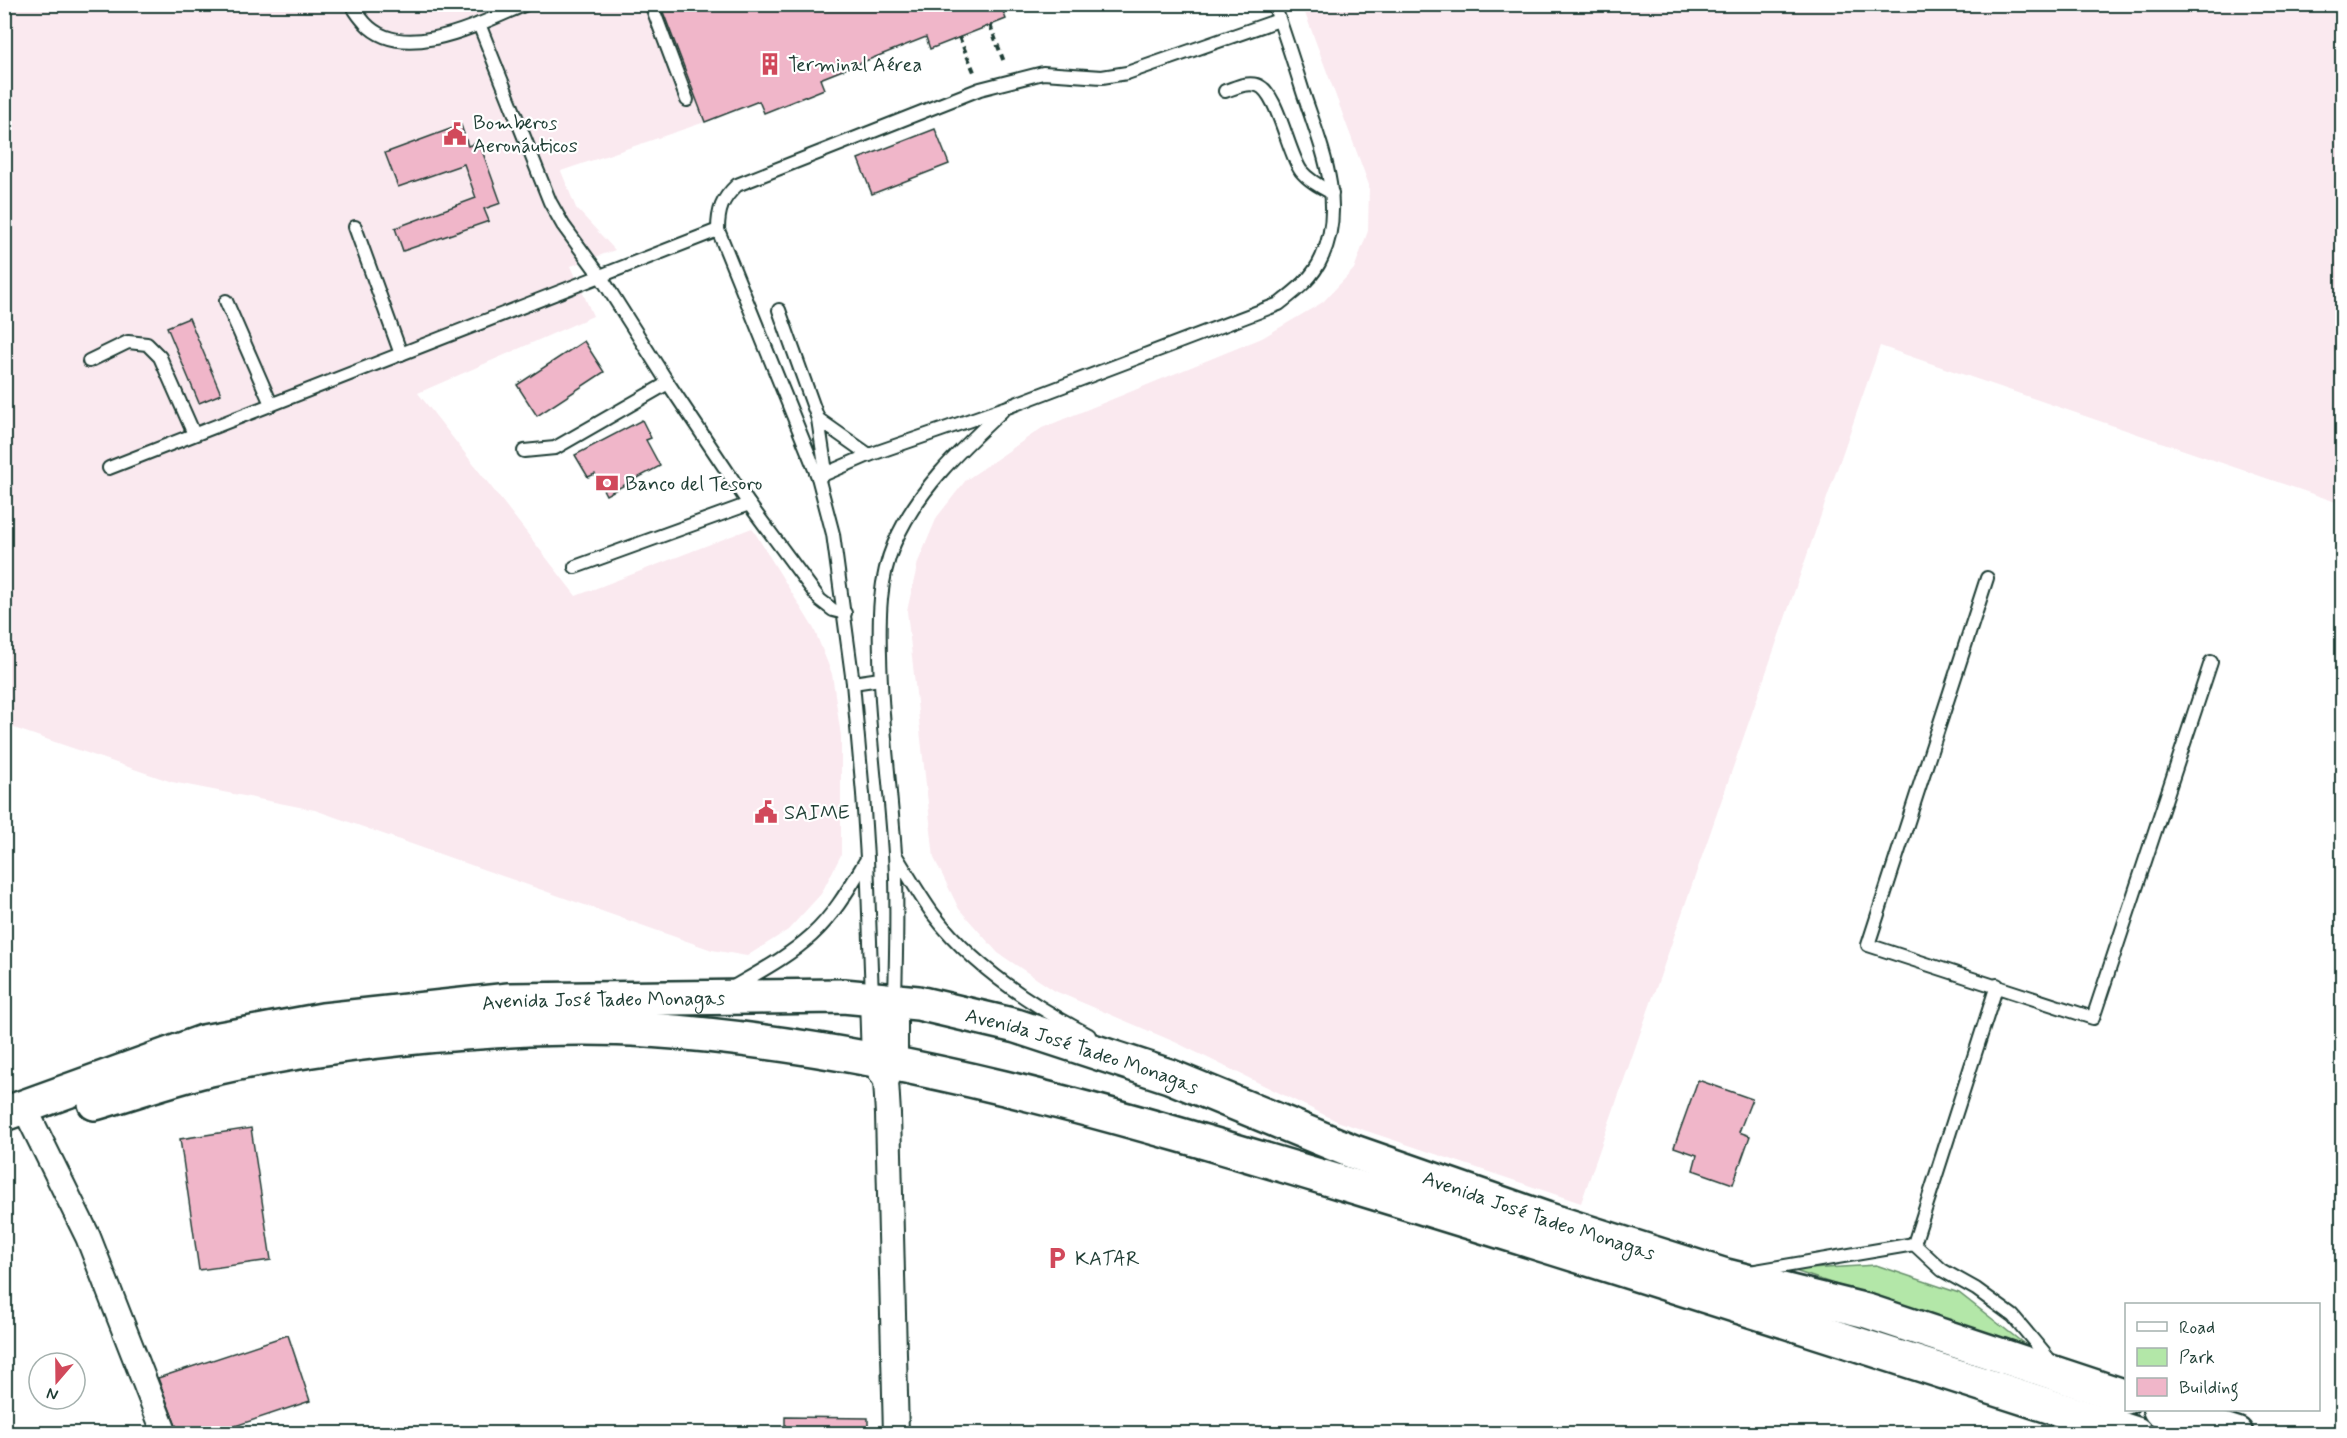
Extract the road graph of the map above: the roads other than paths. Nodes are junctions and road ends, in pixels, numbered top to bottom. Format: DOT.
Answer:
graph roads {
  1 [pos="352,4"];
  2 [pos="526,4"];
  3 [pos="651,4"];
  4 [pos="1274,4"];
  5 [pos="1279,20"];
  6 [pos="479,24"];
  7 [pos="1225,91"];
  8 [pos="687,100"];
  9 [pos="1332,194"];
  10 [pos="355,227"];
  11 [pos="718,230"];
  12 [pos="601,276"];
  13 [pos="226,302"];
  14 [pos="779,310"];
  15 [pos="401,354"];
  16 [pos="89,361"];
  17 [pos="668,383"];
  18 [pos="271,404"];
  19 [pos="1005,408"];
  20 [pos="818,419"];
  21 [pos="194,434"];
  22 [pos="524,451"];
  23 [pos="869,455"];
  24 [pos="109,468"];
  25 [pos="822,474"];
  26 [pos="749,504"];
  27 [pos="575,567"];
  28 [pos="1987,578"];
  29 [pos="844,614"];
  30 [pos="2211,662"];
  31 [pos="880,680"];
  32 [pos="853,683"];
  33 [pos="895,855"];
  34 [pos="867,858"];
  35 [pos="1996,985"];
  36 [pos="716,997"];
  37 [pos="884,999"];
  38 [pos="885,1069"];
  39 [pos="1169,1076"];
  40 [pos="13,1122"];
  41 [pos="1914,1244"];
  42 [pos="1726,1276"];
  43 [pos="2061,1374"];
  44 [pos="2125,1396"];
  45 [pos="2163,1411"];
  46 [pos="165,1434"];
  47 [pos="896,1434"];
  48 [pos="2136,1434"];
  49 [pos="2236,1434"];
  1 -- 6 [label="lane"];
  2 -- 6 [label="lane"];
  3 -- 8 [label="lane"];
  4 -- 5 [label="lane"];
  5 -- 9 [label="lane"];
  5 -- 11 [label="lane"];
  6 -- 12 [label="lane"];
  7 -- 9 [label="lane"];
  9 -- 19 [label="lane"];
  10 -- 15 [label="lane"];
  11 -- 12 [label="lane"];
  11 -- 25 [label="lane"];
  12 -- 15 [label="lane"];
  12 -- 17 [label="lane"];
  13 -- 18 [label="lane"];
  14 -- 20 [label="lane"];
  15 -- 18 [label="lane"];
  16 -- 21 [label="lane"];
  17 -- 22 [label="lane"];
  17 -- 26 [label="lane"];
  18 -- 21 [label="lane"];
  19 -- 23 [label="lane"];
  19 -- 31 [label="lane"];
  20 -- 23 [label="lane"];
  20 -- 25 [label="lane"];
  21 -- 24 [label="lane"];
  23 -- 25 [label="lane"];
  25 -- 29 [label="lane"];
  26 -- 27 [label="lane"];
  26 -- 29 [label="lane"];
  28 -- 35 [label="lane"];
  29 -- 32 [label="lane"];
  30 -- 35 [label="lane"];
  31 -- 32 [label="lane"];
  31 -- 33 [label="lane"];
  32 -- 34 [label="lane"];
  33 -- 37 [label="lane"];
  33 -- 39 [label="lane"];
  34 -- 36 [label="lane"];
  34 -- 37 [label="lane"];
  35 -- 41 [label="lane"];
  36 -- 37 [label="main road, Avenida José Tadeo Monagas"];
  36 -- 40 [label="main road, Avenida José Tadeo Monagas"];
  37 -- 38 [label="street"];
  37 -- 39 [label="main road, Avenida José Tadeo Monagas"];
  38 -- 40 [label="main road, Avenida José Tadeo Monagas"];
  38 -- 47 [label="street"];
  38 -- 48 [label="main road, Avenida José Tadeo Monagas"];
  39 -- 42 [label="main road, Avenida José Tadeo Monagas"];
  40 -- 46 [label="street"];
  41 -- 42 [label="lane"];
  41 -- 43 [label="lane"];
  42 -- 43 [label="main road, Avenida José Tadeo Monagas"];
  43 -- 44 [label="main road, Avenida José Tadeo Monagas"];
  45 -- 49 [label="main road"];
}
